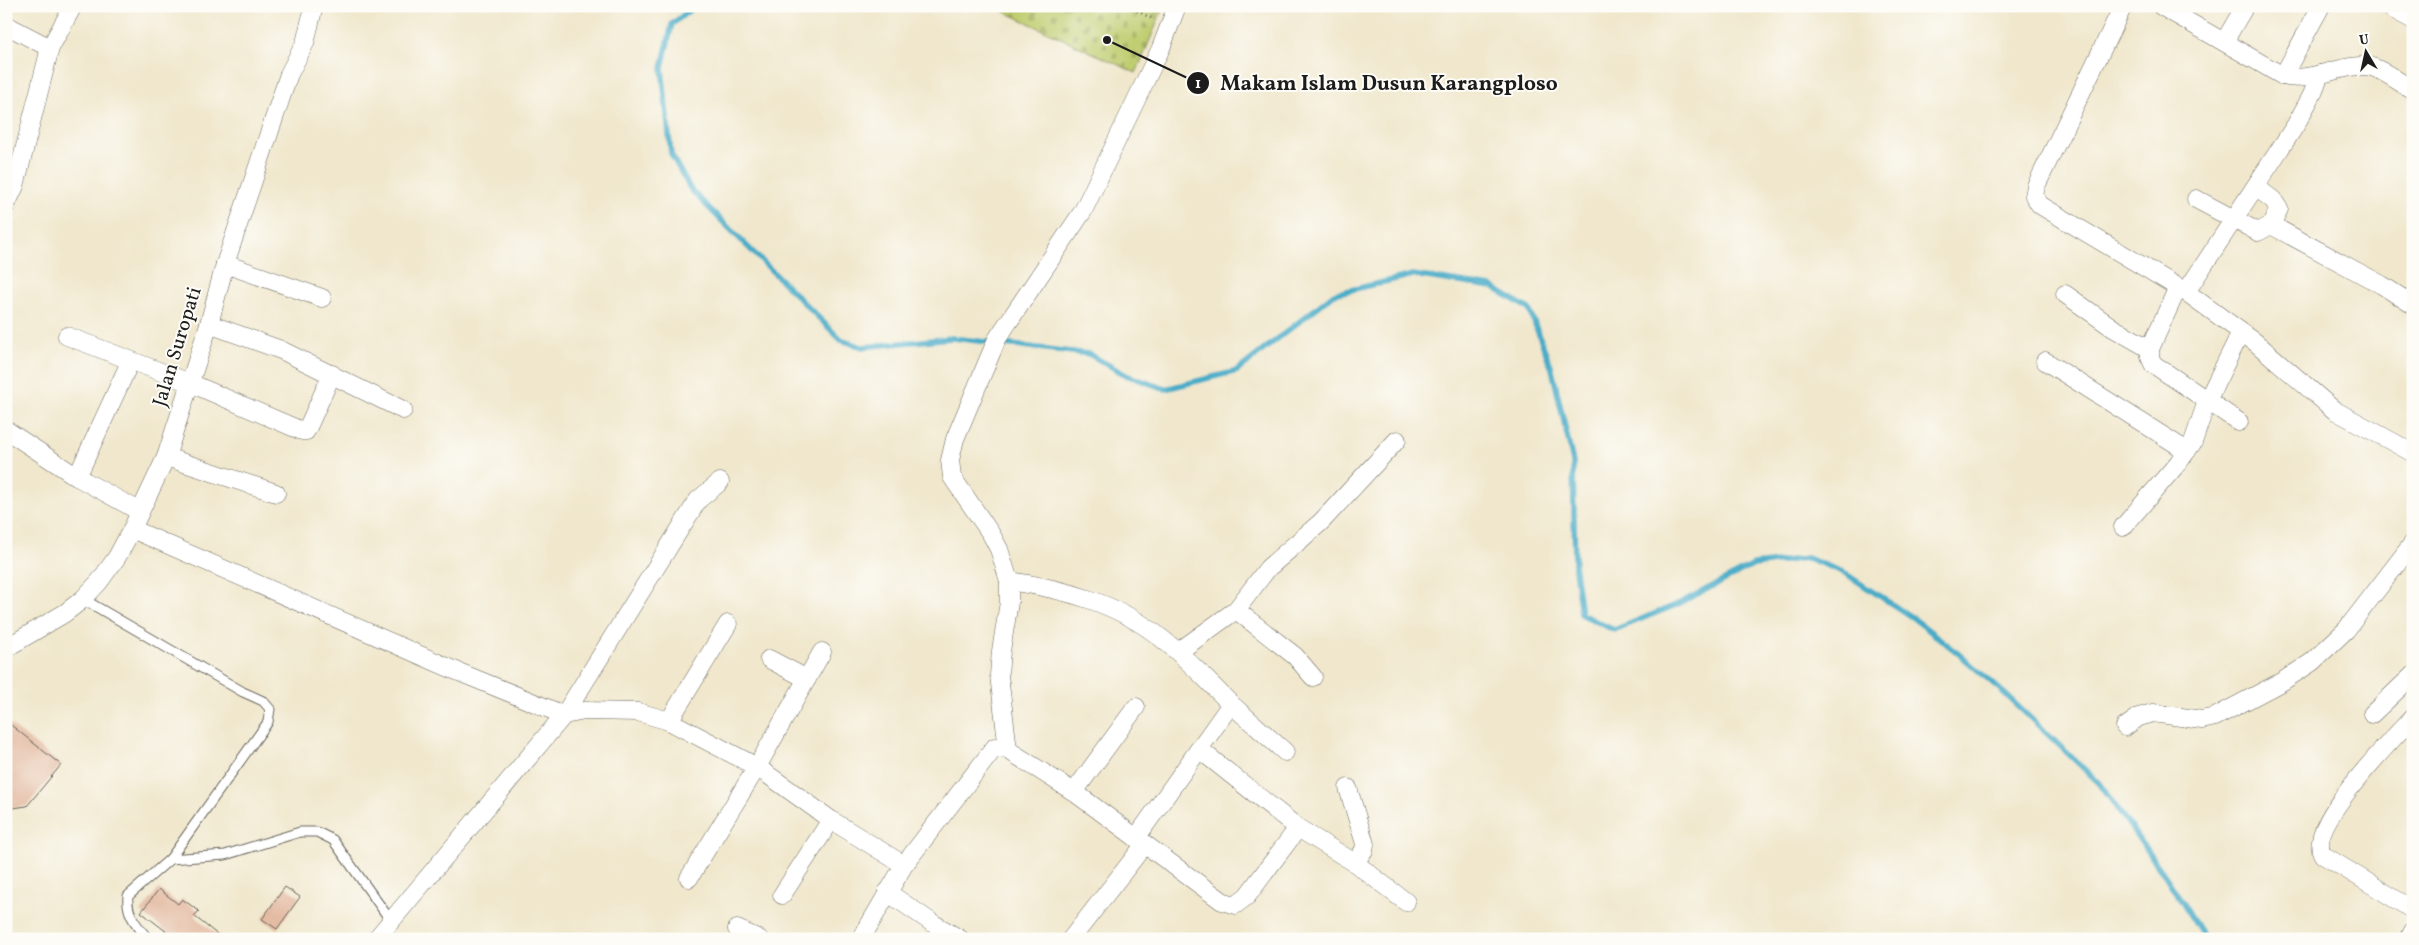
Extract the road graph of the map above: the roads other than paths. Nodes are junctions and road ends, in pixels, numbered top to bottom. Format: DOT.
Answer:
graph roads {
  1 [pos="72,6"];
  2 [pos="314,6"];
  3 [pos="1177,6"];
  4 [pos="2124,6"];
  5 [pos="2245,6"];
  6 [pos="2321,6"];
  7 [pos="2387,6"];
  8 [pos="2165,7"];
  9 [pos="2413,20"];
  10 [pos="6,25"];
  11 [pos="2224,42"];
  12 [pos="50,48"];
  13 [pos="2320,74"];
  14 [pos="2283,76"];
  15 [pos="2413,90"];
  16 [pos="2256,186"];
  17 [pos="2196,199"];
  18 [pos="6,205"];
  19 [pos="2235,219"];
  20 [pos="2271,226"];
  21 [pos="225,264"];
  22 [pos="2182,290"];
  23 [pos="2066,294"];
  24 [pos="322,298"];
  25 [pos="2413,305"];
  26 [pos="209,324"];
  27 [pos="2241,332"];
  28 [pos="67,336"];
  29 [pos="2150,348"];
  30 [pos="2045,360"];
  31 [pos="130,362"];
  32 [pos="332,374"];
  33 [pos="190,384"];
  34 [pos="2207,401"];
  35 [pos="403,410"];
  36 [pos="2240,422"];
  37 [pos="6,430"];
  38 [pos="1397,440"];
  39 [pos="2187,451"];
  40 [pos="2413,453"];
  41 [pos="166,456"];
  42 [pos="77,477"];
  43 [pos="720,482"];
  44 [pos="276,493"];
  45 [pos="139,511"];
  46 [pos="2123,527"];
  47 [pos="132,530"];
  48 [pos="2413,543"];
  49 [pos="1009,581"];
  50 [pos="83,599"];
  51 [pos="1236,610"];
  52 [pos="728,624"];
  53 [pos="6,648"];
  54 [pos="822,652"];
  55 [pos="1178,652"];
  56 [pos="769,659"];
  57 [pos="2413,675"];
  58 [pos="1313,677"];
  59 [pos="806,679"];
  60 [pos="1230,704"];
  61 [pos="1136,707"];
  62 [pos="2372,714"];
  63 [pos="564,715"];
  64 [pos="2413,717"];
  65 [pos="669,721"];
  66 [pos="2125,727"];
  67 [pos="1199,749"];
  68 [pos="997,751"];
  69 [pos="1285,752"];
  70 [pos="757,767"];
  71 [pos="1348,788"];
  72 [pos="1074,792"];
  73 [pos="832,820"];
  74 [pos="1298,828"];
  75 [pos="1141,841"];
  76 [pos="170,859"];
  77 [pos="1355,862"];
  78 [pos="904,865"];
  79 [pos="689,878"];
  80 [pos="887,892"];
  81 [pos="782,894"];
  82 [pos="1406,902"];
  83 [pos="2413,910"];
  84 [pos="391,921"];
  85 [pos="737,929"];
  86 [pos="2413,931"];
  87 [pos="148,939"];
  88 [pos="376,939"];
  89 [pos="758,939"];
  90 [pos="861,939"];
  91 [pos="960,939"];
  92 [pos="1071,939"];
  93 [pos="2409,939"];
  1 -- 12 [label="street"];
  2 -- 21 [label="street, Jalan Suropati"];
  3 -- 49 [label="street"];
  4 -- 22 [label="street"];
  5 -- 11 [label="street"];
  6 -- 14 [label="street"];
  7 -- 9 [label="street"];
  8 -- 11 [label="street"];
  10 -- 12 [label="street"];
  11 -- 14 [label="street"];
  12 -- 18 [label="street"];
  13 -- 14 [label="street"];
  13 -- 15 [label="street"];
  13 -- 16 [label="street"];
  16 -- 19 [label="street"];
  16 -- 20 [label="street"];
  17 -- 19 [label="street"];
  19 -- 20 [label="street"];
  19 -- 22 [label="street"];
  20 -- 25 [label="street"];
  21 -- 24 [label="street"];
  21 -- 26 [label="street, Jalan Suropati"];
  22 -- 27 [label="street"];
  22 -- 29 [label="street"];
  23 -- 29 [label="street"];
  26 -- 32 [label="street"];
  26 -- 33 [label="street, Jalan Suropati"];
  27 -- 34 [label="street"];
  27 -- 40 [label="street"];
  28 -- 31 [label="street"];
  29 -- 34 [label="street"];
  30 -- 39 [label="street"];
  31 -- 33 [label="street"];
  31 -- 42 [label="street"];
  32 -- 33 [label="street"];
  32 -- 35 [label="street"];
  33 -- 41 [label="street, Jalan Suropati"];
  34 -- 36 [label="street"];
  34 -- 39 [label="street"];
  37 -- 42 [label="street"];
  38 -- 51 [label="street"];
  39 -- 46 [label="street"];
  41 -- 44 [label="street"];
  41 -- 45 [label="street, Jalan Suropati"];
  42 -- 45 [label="street"];
  43 -- 63 [label="street"];
  45 -- 47 [label="street, Jalan Suropati"];
  47 -- 50 [label="street, Jalan Suropati"];
  47 -- 63 [label="street"];
  48 -- 66 [label="street"];
  49 -- 55 [label="street"];
  49 -- 68 [label="street"];
  50 -- 53 [label="street, Jalan Suropati"];
  50 -- 76 [label="lane"];
  51 -- 55 [label="street"];
  51 -- 58 [label="street"];
  52 -- 65 [label="street"];
  54 -- 59 [label="street"];
  55 -- 60 [label="street"];
  56 -- 59 [label="street"];
  57 -- 62 [label="street"];
  59 -- 70 [label="street"];
  60 -- 67 [label="street"];
  60 -- 69 [label="street"];
  61 -- 72 [label="street"];
  63 -- 65 [label="street"];
  63 -- 84 [label="street"];
  64 -- 83 [label="street"];
  65 -- 70 [label="street"];
  67 -- 74 [label="street"];
  67 -- 75 [label="street"];
  68 -- 72 [label="street"];
  68 -- 78 [label="street"];
  70 -- 73 [label="street"];
  70 -- 79 [label="street"];
  71 -- 77 [label="street"];
  72 -- 75 [label="street"];
  73 -- 78 [label="street"];
  73 -- 81 [label="street"];
  74 -- 75 [label="street"];
  74 -- 77 [label="street"];
  75 -- 92 [label="street"];
  76 -- 84 [label="lane"];
  76 -- 87 [label="lane"];
  77 -- 82 [label="street"];
  78 -- 80 [label="street"];
  80 -- 90 [label="street"];
  80 -- 91 [label="street"];
  84 -- 88 [label="street"];
  85 -- 89 [label="street"];
  86 -- 93 [label="street"];
}
